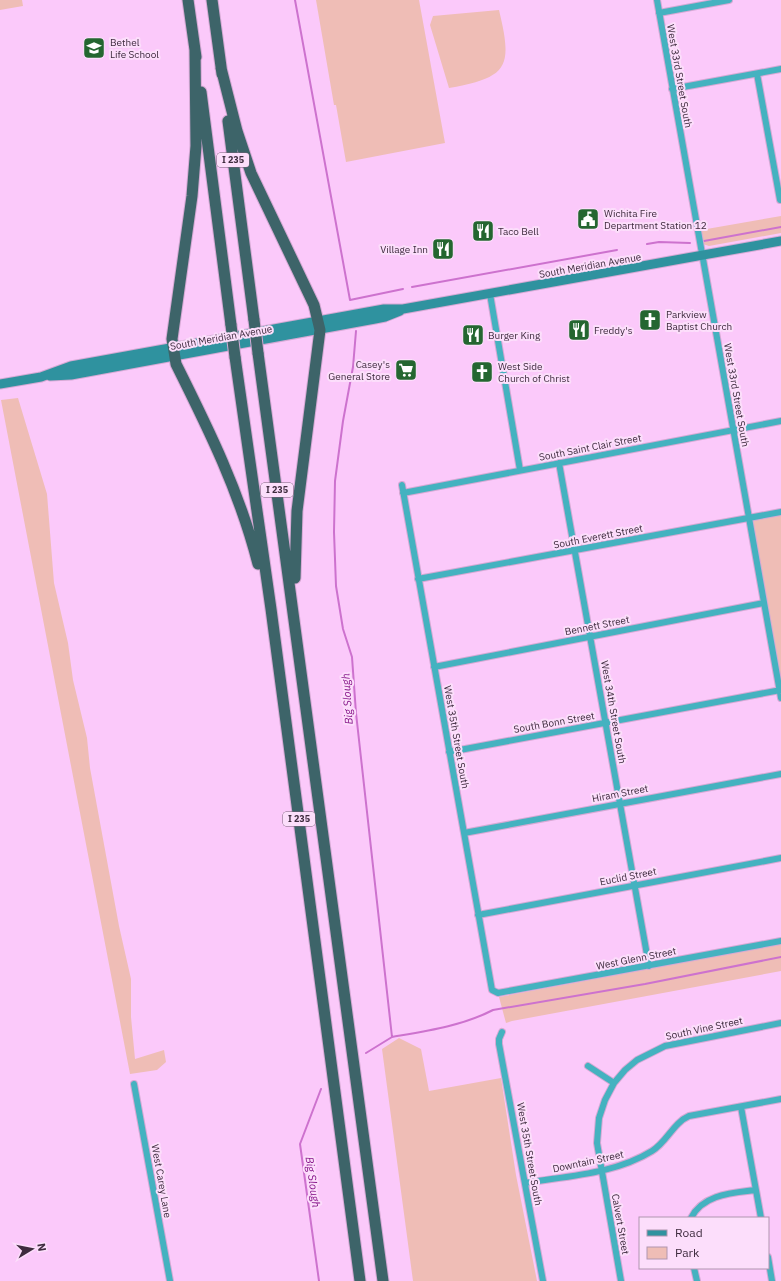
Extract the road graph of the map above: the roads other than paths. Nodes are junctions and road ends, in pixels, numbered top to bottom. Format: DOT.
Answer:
graph roads {
  1 [pos="188,0"];
  2 [pos="212,0"];
  3 [pos="657,0"];
  4 [pos="730,0"];
  5 [pos="660,13"];
  6 [pos="195,50"];
  7 [pos="221,68"];
  8 [pos="781,69"];
  9 [pos="757,74"];
  10 [pos="672,89"];
  11 [pos="780,200"];
  12 [pos="781,241"];
  13 [pos="702,255"];
  14 [pos="490,294"];
  15 [pos="319,325"];
  16 [pos="174,352"];
  17 [pos="0,384"];
  18 [pos="781,421"];
  19 [pos="733,430"];
  20 [pos="559,463"];
  21 [pos="520,470"];
  22 [pos="402,485"];
  23 [pos="403,492"];
  24 [pos="781,512"];
  25 [pos="749,518"];
  26 [pos="575,550"];
  27 [pos="418,579"];
  28 [pos="764,603"];
  29 [pos="271,609"];
  30 [pos="296,628"];
  31 [pos="590,636"];
  32 [pos="434,667"];
  33 [pos="780,690"];
  34 [pos="781,698"];
  35 [pos="606,723"];
  36 [pos="449,752"];
  37 [pos="781,774"];
  38 [pos="620,804"];
  39 [pos="464,833"];
  40 [pos="781,858"];
  41 [pos="634,884"];
  42 [pos="478,915"];
  43 [pos="781,941"];
  44 [pos="649,966"];
  45 [pos="494,992"];
  46 [pos="781,1023"];
  47 [pos="502,1032"];
  48 [pos="588,1066"];
  49 [pos="614,1083"];
  50 [pos="134,1084"];
  51 [pos="781,1099"];
  52 [pos="741,1106"];
  53 [pos="601,1170"];
  54 [pos="525,1183"];
  55 [pos="756,1190"];
  56 [pos="692,1217"];
  57 [pos="761,1217"];
  58 [pos="769,1263"];
  59 [pos="694,1269"];
  60 [pos="170,1281"];
  61 [pos="360,1281"];
  62 [pos="383,1281"];
  63 [pos="543,1281"];
  64 [pos="621,1281"];
  65 [pos="696,1281"];
  66 [pos="772,1281"];
  1 -- 6 [label="highway, I 235"];
  2 -- 7 [label="highway, I 235"];
  3 -- 5 [label="street, West 33rd Street South"];
  4 -- 5 [label="street"];
  5 -- 10 [label="street, West 33rd Street South"];
  6 -- 16 [label="highway"];
  6 -- 29 [label="highway, I 235, bridge"];
  7 -- 15 [label="highway"];
  7 -- 30 [label="highway, I 235, bridge"];
  8 -- 9 [label="street"];
  9 -- 10 [label="street"];
  9 -- 11 [label="street"];
  10 -- 13 [label="street, West 33rd Street South"];
  12 -- 13 [label="main road, South Meridian Avenue"];
  13 -- 14 [label="main road, South Meridian Avenue"];
  13 -- 19 [label="street, West 33rd Street South"];
  14 -- 15 [label="main road, South Meridian Avenue"];
  14 -- 21 [label="street"];
  15 -- 16 [label="main road, South Meridian Avenue"];
  15 -- 30 [label="highway"];
  16 -- 17 [label="main road, South Meridian Avenue"];
  16 -- 29 [label="highway"];
  18 -- 19 [label="street, South Saint Clair Street"];
  19 -- 20 [label="street, South Saint Clair Street"];
  19 -- 25 [label="street, West 33rd Street South"];
  20 -- 21 [label="street, South Saint Clair Street"];
  20 -- 26 [label="street, West 34th Street South"];
  21 -- 23 [label="street, South Saint Clair Street"];
  22 -- 23 [label="street, West 35th Street South"];
  23 -- 27 [label="street, West 35th Street South"];
  24 -- 25 [label="street, South Everett Street"];
  25 -- 26 [label="street, South Everett Street"];
  25 -- 28 [label="street, West 33rd Street South"];
  26 -- 27 [label="street, South Everett Street"];
  26 -- 31 [label="street, West 34th Street South"];
  27 -- 32 [label="street, West 35th Street South"];
  28 -- 31 [label="street, Bennett Street"];
  28 -- 33 [label="street, West 33rd Street South"];
  29 -- 61 [label="highway, I 235"];
  30 -- 62 [label="highway, I 235"];
  31 -- 32 [label="street, Bennett Street"];
  31 -- 35 [label="street, West 34th Street South"];
  32 -- 36 [label="street, West 35th Street South"];
  33 -- 34 [label="street, West 33rd Street South"];
  33 -- 35 [label="street, South Bonn Street"];
  35 -- 36 [label="street, South Bonn Street"];
  35 -- 38 [label="street, West 34th Street South"];
  36 -- 39 [label="street, West 35th Street South"];
  37 -- 38 [label="street, Hiram Street"];
  38 -- 39 [label="street, Hiram Street"];
  38 -- 41 [label="street, West 34th Street South"];
  39 -- 42 [label="street, West 35th Street South"];
  40 -- 41 [label="street, Euclid Street"];
  41 -- 42 [label="street, Euclid Street"];
  41 -- 44 [label="street, West 34th Street South"];
  42 -- 45 [label="street, West 35th Street South"];
  43 -- 44 [label="street, West Glenn Street"];
  44 -- 45 [label="street, West Glenn Street"];
  46 -- 49 [label="street, South Vine Street"];
  47 -- 54 [label="street, West 35th Street South"];
  48 -- 49 [label="street"];
  49 -- 53 [label="street, South Vine Street"];
  50 -- 60 [label="street, West Carey Lane"];
  51 -- 52 [label="street, Downtain Street"];
  52 -- 53 [label="street, Downtain Street"];
  52 -- 55 [label="street"];
  53 -- 54 [label="street, Downtain Street"];
  53 -- 64 [label="street, Calvert Street"];
  54 -- 63 [label="street, West 35th Street South"];
  55 -- 56 [label="street"];
  55 -- 57 [label="street"];
  58 -- 66 [label="street"];
  59 -- 65 [label="street"];
}
